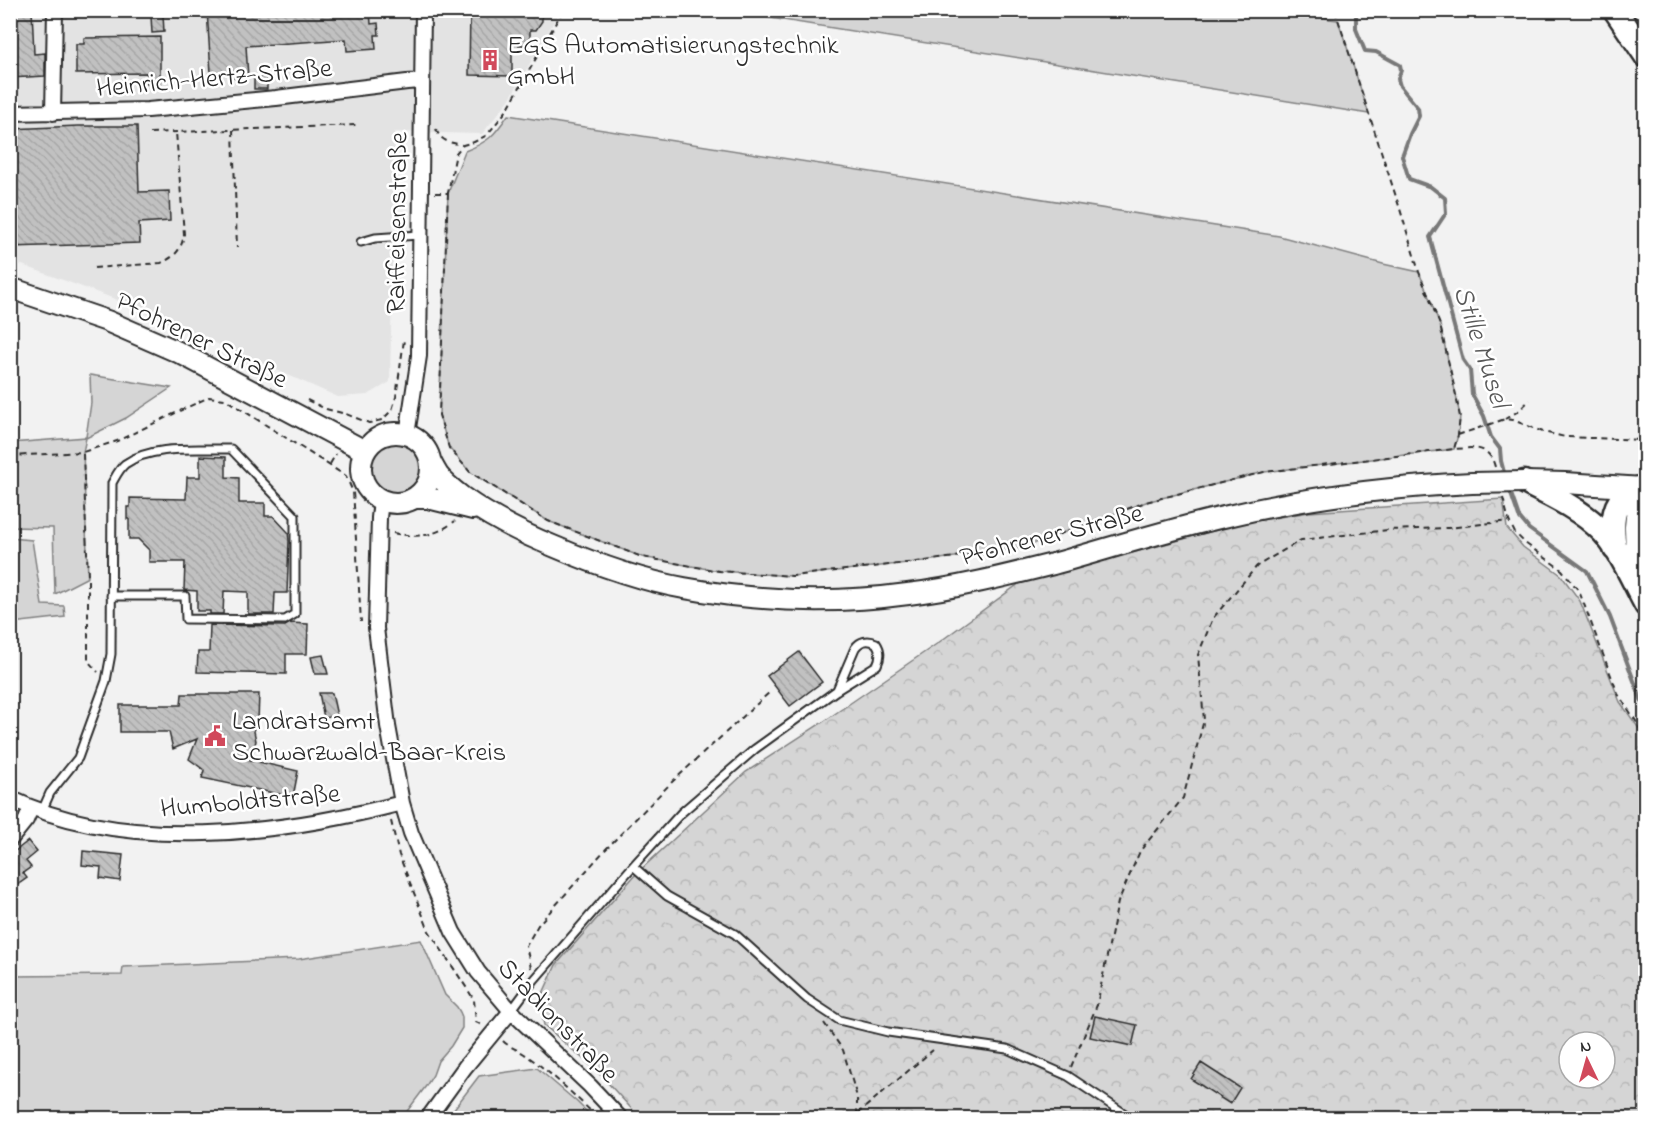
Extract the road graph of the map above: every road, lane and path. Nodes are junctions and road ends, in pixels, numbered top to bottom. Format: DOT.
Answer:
graph roads {
  1 [pos="55,10"];
  2 [pos="423,10"];
  3 [pos="563,10"];
  4 [pos="1335,10"];
  5 [pos="1615,10"];
  6 [pos="1646,56"];
  7 [pos="422,81"];
  8 [pos="10,113"];
  9 [pos="53,113"];
  10 [pos="436,123"];
  11 [pos="357,125"];
  12 [pos="232,130"];
  13 [pos="176,132"];
  14 [pos="150,133"];
  15 [pos="463,145"];
  16 [pos="421,193"];
  17 [pos="448,193"];
  18 [pos="419,235"];
  19 [pos="361,242"];
  20 [pos="237,248"];
  21 [pos="94,268"];
  22 [pos="10,288"];
  23 [pos="406,331"];
  24 [pos="1530,400"];
  25 [pos="356,418"];
  26 [pos="1505,419"];
  27 [pos="407,435"];
  28 [pos="1458,435"];
  29 [pos="1646,440"];
  30 [pos="1454,449"];
  31 [pos="365,451"];
  32 [pos="83,452"];
  33 [pos="10,456"];
  34 [pos="430,460"];
  35 [pos="330,464"];
  36 [pos="1496,469"];
  37 [pos="1524,482"];
  38 [pos="1643,488"];
  39 [pos="1501,489"];
  40 [pos="414,498"];
  41 [pos="381,500"];
  42 [pos="474,509"];
  43 [pos="1509,521"];
  44 [pos="378,530"];
  45 [pos="1615,549"];
  46 [pos="111,596"];
  47 [pos="1646,600"];
  48 [pos="1646,605"];
  49 [pos="106,681"];
  50 [pos="837,690"];
  51 [pos="771,691"];
  52 [pos="1646,736"];
  53 [pos="10,798"];
  54 [pos="402,803"];
  55 [pos="387,807"];
  56 [pos="37,810"];
  57 [pos="10,840"];
  58 [pos="633,866"];
  59 [pos="534,980"];
  60 [pos="807,999"];
  61 [pos="511,1011"];
  62 [pos="494,1032"];
  63 [pos="944,1041"];
  64 [pos="1068,1076"];
  65 [pos="857,1114"];
  66 [pos="428,1119"];
  67 [pos="598,1119"];
  68 [pos="620,1119"];
  69 [pos="857,1119"];
  70 [pos="1131,1119"];
  1 -- 9 [label="street"];
  2 -- 7 [label="street, Raiffeisenstraße"];
  3 -- 15 [label="path"];
  4 -- 28 [label="path"];
  5 -- 6 [label="highway"];
  7 -- 9 [label="street, Heinrich-Hertz-Straße"];
  7 -- 16 [label="street, Raiffeisenstraße"];
  8 -- 9 [label="street, Heinrich-Hertz-Straße"];
  10 -- 15 [label="path"];
  11 -- 12 [label="path"];
  12 -- 13 [label="path"];
  12 -- 20 [label="path"];
  13 -- 14 [label="path"];
  13 -- 21 [label="path"];
  15 -- 17 [label="path"];
  16 -- 17 [label="path"];
  16 -- 18 [label="street, Raiffeisenstraße"];
  17 -- 30 [label="path"];
  18 -- 19 [label="lane"];
  18 -- 27 [label="street, Raiffeisenstraße"];
  22 -- 31 [label="main road, Pfohrener Straße"];
  23 -- 25 [label="path"];
  24 -- 26 [label="path"];
  26 -- 28 [label="path"];
  26 -- 29 [label="path"];
  27 -- 31 [label="main road"];
  27 -- 34 [label="main road"];
  28 -- 30 [label="path"];
  30 -- 36 [label="path"];
  31 -- 41 [label="main road"];
  32 -- 33 [label="path"];
  32 -- 35 [label="path"];
  32 -- 49 [label="path"];
  34 -- 40 [label="main road"];
  34 -- 42 [label="main road, Pfohrener Straße"];
  37 -- 38 [label="main road, Pfohrener Straße"];
  37 -- 42 [label="main road, Pfohrener Straße, bridge"];
  37 -- 45 [label="highway"];
  38 -- 45 [label="highway"];
  38 -- 47 [label="highway"];
  39 -- 43 [label="path"];
  40 -- 41 [label="main road"];
  40 -- 42 [label="main road, Pfohrener Straße"];
  41 -- 44 [label="street, Stadionstraße"];
  42 -- 44 [label="path"];
  43 -- 52 [label="path"];
  43 -- 64 [label="path"];
  44 -- 54 [label="street, Stadionstraße"];
  45 -- 48 [label="highway"];
  46 -- 46 [label="lane"];
  46 -- 49 [label="lane"];
  49 -- 56 [label="lane"];
  50 -- 50 [label="lane"];
  50 -- 58 [label="lane"];
  51 -- 59 [label="path"];
  53 -- 56 [label="street, Humboldtstraße"];
  54 -- 55 [label="street, Humboldtstraße"];
  54 -- 61 [label="street, Stadionstraße"];
  55 -- 56 [label="street, Humboldtstraße"];
  55 -- 62 [label="path"];
  56 -- 57 [label="street"];
  58 -- 59 [label="lane"];
  58 -- 60 [label="lane"];
  59 -- 61 [label="lane"];
  60 -- 63 [label="lane"];
  60 -- 65 [label="path"];
  61 -- 62 [label="street"];
  61 -- 68 [label="street, Stadionstraße"];
  62 -- 66 [label="street"];
  62 -- 67 [label="path"];
  63 -- 64 [label="lane"];
  63 -- 65 [label="path"];
  64 -- 70 [label="lane"];
  65 -- 69 [label="path"];
}
